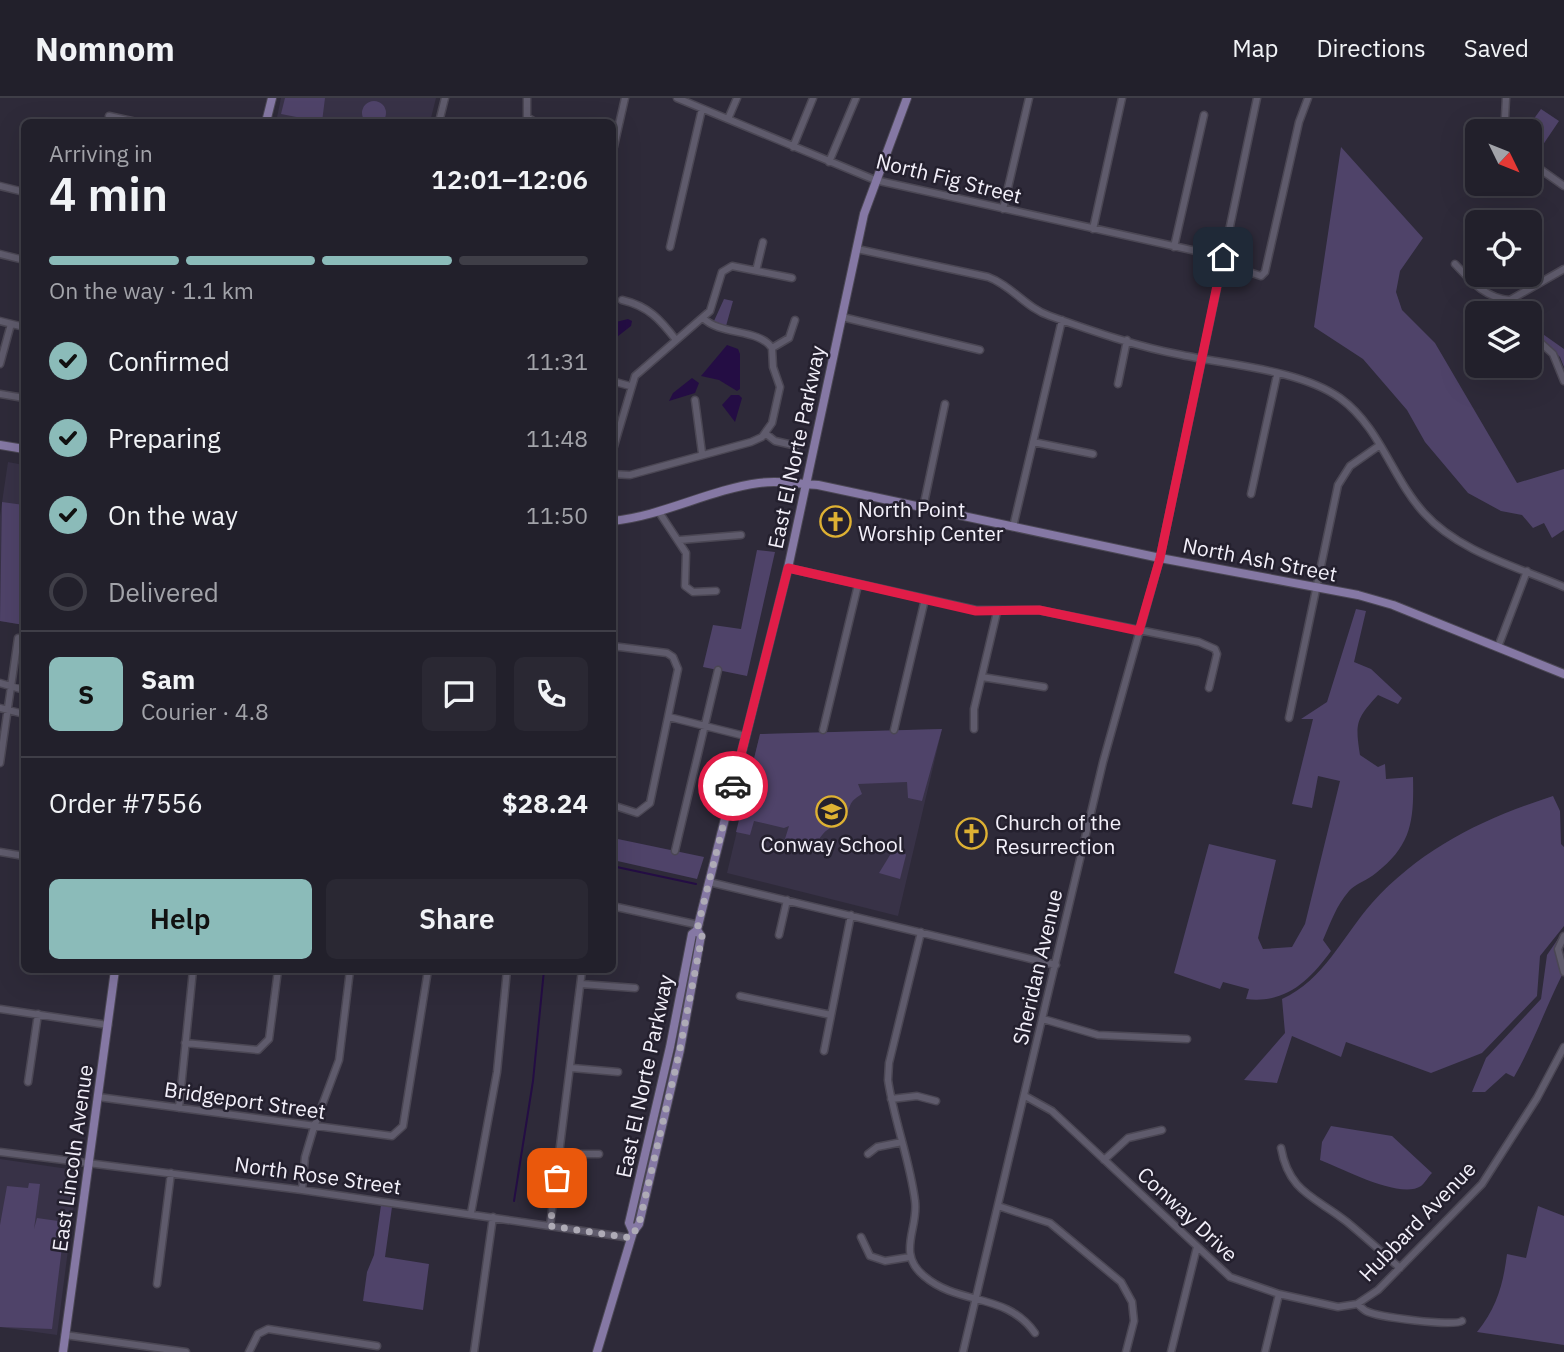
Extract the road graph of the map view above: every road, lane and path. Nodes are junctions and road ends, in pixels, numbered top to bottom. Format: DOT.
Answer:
graph roads {
  1 [pos="272,98"];
  2 [pos="445,98"];
  3 [pos="527,98"];
  4 [pos="625,98"];
  5 [pos="677,98"];
  6 [pos="737,98"];
  7 [pos="813,98"];
  8 [pos="856,98"];
  9 [pos="907,98"];
  10 [pos="1029,98"];
  11 [pos="1122,98"];
  12 [pos="1257,98"];
  13 [pos="1308,98"];
  14 [pos="1506,98"];
  15 [pos="702,109"];
  16 [pos="1204,115"];
  17 [pos="109,116"];
  18 [pos="1505,117"];
  19 [pos="122,119"];
  20 [pos="267,119"];
  21 [pos="440,119"];
  22 [pos="530,119"];
  23 [pos="728,120"];
  24 [pos="616,137"];
  25 [pos="793,147"];
  26 [pos="829,162"];
  27 [pos="1542,170"];
  28 [pos="875,180"];
  29 [pos="0,186"];
  30 [pos="1564,186"];
  31 [pos="21,191"];
  32 [pos="1003,209"];
  33 [pos="1093,229"];
  34 [pos="763,242"];
  35 [pos="670,247"];
  36 [pos="1174,247"];
  37 [pos="857,249"];
  38 [pos="0,254"];
  39 [pos="1224,254"];
  40 [pos="21,259"];
  41 [pos="1455,264"];
  42 [pos="1564,269"];
  43 [pos="757,271"];
  44 [pos="792,278"];
  45 [pos="622,300"];
  46 [pos="842,317"];
  47 [pos="704,318"];
  48 [pos="794,320"];
  49 [pos="1062,320"];
  50 [pos="0,321"];
  51 [pos="11,324"];
  52 [pos="21,326"];
  53 [pos="676,340"];
  54 [pos="1127,340"];
  55 [pos="1542,344"];
  56 [pos="772,348"];
  57 [pos="980,350"];
  58 [pos="1202,358"];
  59 [pos="0,364"];
  60 [pos="1277,375"];
  61 [pos="1564,381"];
  62 [pos="616,383"];
  63 [pos="1118,384"];
  64 [pos="630,386"];
  65 [pos="0,394"];
  66 [pos="21,398"];
  67 [pos="695,400"];
  68 [pos="945,404"];
  69 [pos="765,433"];
  70 [pos="616,438"];
  71 [pos="1032,442"];
  72 [pos="0,445"];
  73 [pos="1380,445"];
  74 [pos="797,446"];
  75 [pos="21,448"];
  76 [pos="702,453"];
  77 [pos="1093,454"];
  78 [pos="616,474"];
  79 [pos="806,484"];
  80 [pos="1251,494"];
  81 [pos="923,508"];
  82 [pos="659,512"];
  83 [pos="616,520"];
  84 [pos="1013,527"];
  85 [pos="741,535"];
  86 [pos="680,540"];
  87 [pos="1160,558"];
  88 [pos="788,568"];
  89 [pos="1527,571"];
  90 [pos="858,585"];
  91 [pos="1564,587"];
  92 [pos="1315,588"];
  93 [pos="716,591"];
  94 [pos="925,599"];
  95 [pos="997,612"];
  96 [pos="1139,631"];
  97 [pos="18,638"];
  98 [pos="616,647"];
  99 [pos="1498,647"];
  100 [pos="718,670"];
  101 [pos="1564,674"];
  102 [pos="982,677"];
  103 [pos="0,683"];
  104 [pos="11,686"];
  105 [pos="1044,687"];
  106 [pos="1209,688"];
  107 [pos="21,689"];
  108 [pos="4,709"];
  109 [pos="21,713"];
  110 [pos="669,718"];
  111 [pos="1289,718"];
  112 [pos="705,726"];
  113 [pos="974,729"];
  114 [pos="823,730"];
  115 [pos="894,730"];
  116 [pos="745,736"];
  117 [pos="0,763"];
  118 [pos="616,806"];
  119 [pos="675,851"];
  120 [pos="0,852"];
  121 [pos="21,856"];
  122 [pos="709,881"];
  123 [pos="787,900"];
  124 [pos="616,907"];
  125 [pos="851,915"];
  126 [pos="698,927"];
  127 [pos="920,932"];
  128 [pos="779,935"];
  129 [pos="1564,936"];
  130 [pos="1056,965"];
  131 [pos="1564,972"];
  132 [pos="115,973"];
  133 [pos="193,973"];
  134 [pos="278,973"];
  135 [pos="351,973"];
  136 [pos="428,973"];
  137 [pos="507,973"];
  138 [pos="582,973"];
  139 [pos="581,984"];
  140 [pos="635,988"];
  141 [pos="740,996"];
  142 [pos="0,1009"];
  143 [pos="38,1014"];
  144 [pos="831,1015"];
  145 [pos="1042,1019"];
  146 [pos="108,1025"];
  147 [pos="1187,1039"];
  148 [pos="186,1043"];
  149 [pos="1564,1047"];
  150 [pos="824,1051"];
  151 [pos="572,1068"];
  152 [pos="618,1072"];
  153 [pos="28,1082"];
  154 [pos="1025,1096"];
  155 [pos="98,1097"];
  156 [pos="891,1099"];
  157 [pos="936,1101"];
  158 [pos="179,1108"];
  159 [pos="314,1127"];
  160 [pos="1162,1130"];
  161 [pos="902,1142"];
  162 [pos="1281,1148"];
  163 [pos="0,1152"];
  164 [pos="561,1154"];
  165 [pos="599,1154"];
  166 [pos="869,1154"];
  167 [pos="1104,1160"];
  168 [pos="89,1164"];
  169 [pos="171,1173"];
  170 [pos="302,1190"];
  171 [pos="998,1206"];
  172 [pos="471,1213"];
  173 [pos="493,1217"];
  174 [pos="550,1226"];
  175 [pos="632,1235"];
  176 [pos="861,1237"];
  177 [pos="1197,1247"];
  178 [pos="910,1257"];
  179 [pos="1400,1268"];
  180 [pos="157,1284"];
  181 [pos="1279,1294"];
  182 [pos="975,1299"];
  183 [pos="1355,1304"];
  184 [pos="1462,1321"];
  185 [pos="1035,1333"];
  186 [pos="65,1335"];
  187 [pos="377,1346"];
  188 [pos="63,1352"];
  189 [pos="186,1352"];
  190 [pos="249,1352"];
  191 [pos="474,1352"];
  192 [pos="597,1352"];
  193 [pos="963,1352"];
  194 [pos="1126,1352"];
  195 [pos="1171,1352"];
  196 [pos="1265,1352"];
  1 -- 20 [label="main road"];
  2 -- 21 [label="street"];
  3 -- 22 [label="street"];
  4 -- 24 [label="street"];
  5 -- 15 [label="street, North Fig Street"];
  6 -- 23 [label="street"];
  7 -- 25 [label="street"];
  8 -- 26 [label="street"];
  9 -- 28 [label="main road, East El Norte Parkway"];
  10 -- 32 [label="street"];
  11 -- 33 [label="street"];
  12 -- 39 [label="street, Sheridan Avenue"];
  13 -- 39 [label="street"];
  14 -- 18 [label="street"];
  15 -- 23 [label="street, North Fig Street"];
  15 -- 35 [label="street"];
  16 -- 36 [label="street"];
  17 -- 19 [label="street"];
  23 -- 25 [label="street, North Fig Street"];
  25 -- 26 [label="street, North Fig Street"];
  26 -- 28 [label="street, North Fig Street"];
  27 -- 30 [label="street"];
  28 -- 32 [label="street, North Fig Street"];
  28 -- 37 [label="main road, East El Norte Parkway"];
  29 -- 31 [label="street"];
  32 -- 33 [label="street, North Fig Street"];
  33 -- 36 [label="street, North Fig Street"];
  34 -- 43 [label="street"];
  36 -- 39 [label="street, North Fig Street"];
  37 -- 46 [label="main road, East El Norte Parkway"];
  37 -- 49 [label="street"];
  38 -- 40 [label="street"];
  39 -- 58 [label="street, Sheridan Avenue"];
  41 -- 42 [label="street"];
  43 -- 44 [label="street"];
  43 -- 47 [label="street"];
  45 -- 53 [label="street"];
  46 -- 57 [label="street"];
  46 -- 79 [label="main road, East El Norte Parkway"];
  47 -- 53 [label="street"];
  47 -- 56 [label="street"];
  48 -- 56 [label="street"];
  49 -- 54 [label="street"];
  49 -- 71 [label="street"];
  50 -- 51 [label="street"];
  51 -- 52 [label="street"];
  51 -- 59 [label="street"];
  53 -- 64 [label="street"];
  54 -- 58 [label="street"];
  54 -- 63 [label="street"];
  55 -- 61 [label="street"];
  56 -- 69 [label="street"];
  58 -- 60 [label="street"];
  58 -- 87 [label="street, Sheridan Avenue"];
  60 -- 73 [label="street"];
  60 -- 80 [label="street"];
  62 -- 64 [label="street"];
  64 -- 70 [label="street"];
  65 -- 66 [label="street"];
  67 -- 76 [label="street"];
  68 -- 81 [label="street"];
  69 -- 74 [label="street"];
  69 -- 76 [label="street"];
  71 -- 77 [label="street"];
  71 -- 84 [label="street"];
  72 -- 75 [label="main road"];
  73 -- 89 [label="street"];
  73 -- 92 [label="street"];
  76 -- 78 [label="street"];
  79 -- 81 [label="main road, North Ash Street"];
  79 -- 82 [label="main road, North Ash Street"];
  79 -- 88 [label="main road, East El Norte Parkway"];
  81 -- 84 [label="main road, North Ash Street"];
  82 -- 83 [label="main road, North Ash Street"];
  82 -- 86 [label="street"];
  84 -- 87 [label="main road, North Ash Street"];
  85 -- 86 [label="street"];
  86 -- 93 [label="street"];
  87 -- 92 [label="main road, North Ash Street"];
  87 -- 96 [label="street, Sheridan Avenue"];
  88 -- 90 [label="street"];
  88 -- 116 [label="main road, East El Norte Parkway"];
  89 -- 91 [label="street"];
  89 -- 99 [label="street"];
  90 -- 94 [label="street"];
  90 -- 114 [label="street"];
  92 -- 99 [label="main road, North Ash Street"];
  92 -- 111 [label="street"];
  94 -- 95 [label="street"];
  94 -- 115 [label="street"];
  95 -- 96 [label="street"];
  95 -- 102 [label="street"];
  96 -- 106 [label="street"];
  96 -- 130 [label="street, Sheridan Avenue"];
  97 -- 104 [label="street"];
  98 -- 110 [label="street"];
  99 -- 101 [label="main road, North Ash Street"];
  100 -- 112 [label="street"];
  102 -- 105 [label="street"];
  102 -- 113 [label="street"];
  103 -- 104 [label="street"];
  104 -- 107 [label="street"];
  104 -- 108 [label="street"];
  108 -- 109 [label="street"];
  108 -- 117 [label="street"];
  110 -- 112 [label="street"];
  110 -- 118 [label="street"];
  112 -- 116 [label="street"];
  112 -- 119 [label="street"];
  116 -- 122 [label="main road, East El Norte Parkway"];
  120 -- 121 [label="street"];
  122 -- 123 [label="street"];
  122 -- 126 [label="main road, East El Norte Parkway"];
  123 -- 125 [label="street"];
  123 -- 128 [label="street"];
  124 -- 126 [label="street"];
  125 -- 127 [label="street"];
  125 -- 144 [label="street"];
  126 -- 175 [label="main road, East El Norte Parkway"];
  127 -- 130 [label="street"];
  127 -- 156 [label="street"];
  129 -- 131 [label="street"];
  130 -- 145 [label="street, Sheridan Avenue"];
  132 -- 146 [label="main road, East Lincoln Avenue"];
  133 -- 148 [label="street"];
  134 -- 148 [label="street"];
  135 -- 159 [label="street"];
  136 -- 159 [label="street, Bridgeport Street"];
  137 -- 172 [label="street"];
  138 -- 139 [label="street"];
  139 -- 140 [label="street"];
  139 -- 151 [label="street"];
  141 -- 144 [label="street"];
  142 -- 143 [label="street"];
  143 -- 146 [label="street"];
  143 -- 153 [label="street"];
  144 -- 150 [label="street"];
  145 -- 147 [label="street"];
  145 -- 154 [label="street, Sheridan Avenue"];
  146 -- 155 [label="main road, East Lincoln Avenue"];
  148 -- 158 [label="street"];
  149 -- 179 [label="street, Hubbard Avenue"];
  151 -- 152 [label="street"];
  151 -- 164 [label="street"];
  154 -- 167 [label="street, Conway Drive"];
  154 -- 171 [label="street, Sheridan Avenue"];
  155 -- 158 [label="street, Bridgeport Street"];
  155 -- 168 [label="main road, East Lincoln Avenue"];
  156 -- 157 [label="street"];
  156 -- 161 [label="street"];
  158 -- 159 [label="street, Bridgeport Street"];
  159 -- 170 [label="street"];
  160 -- 167 [label="street"];
  161 -- 166 [label="street"];
  161 -- 178 [label="street"];
  162 -- 179 [label="street"];
  163 -- 168 [label="street, North Rose Street"];
  164 -- 165 [label="street"];
  164 -- 174 [label="street"];
  167 -- 177 [label="street, Conway Drive"];
  168 -- 169 [label="street, North Rose Street"];
  168 -- 186 [label="main road, East Lincoln Avenue"];
  169 -- 170 [label="street, North Rose Street"];
  169 -- 180 [label="street"];
  170 -- 172 [label="street, North Rose Street"];
  171 -- 182 [label="street, Sheridan Avenue"];
  171 -- 194 [label="street"];
  172 -- 173 [label="street, North Rose Street"];
  173 -- 174 [label="street, North Rose Street"];
  173 -- 191 [label="street"];
  174 -- 175 [label="street, North Rose Street"];
  175 -- 192 [label="main road, East El Norte Parkway"];
  176 -- 178 [label="street"];
  177 -- 181 [label="street, Conway Drive"];
  177 -- 195 [label="street"];
  178 -- 182 [label="street"];
  179 -- 183 [label="street, Hubbard Avenue"];
  181 -- 183 [label="street, Conway Drive"];
  181 -- 196 [label="street"];
  182 -- 185 [label="street"];
  182 -- 193 [label="street, Sheridan Avenue"];
  183 -- 184 [label="street, Conway Drive"];
  186 -- 188 [label="main road, East Lincoln Avenue"];
  186 -- 189 [label="street"];
  187 -- 190 [label="street"];
}
